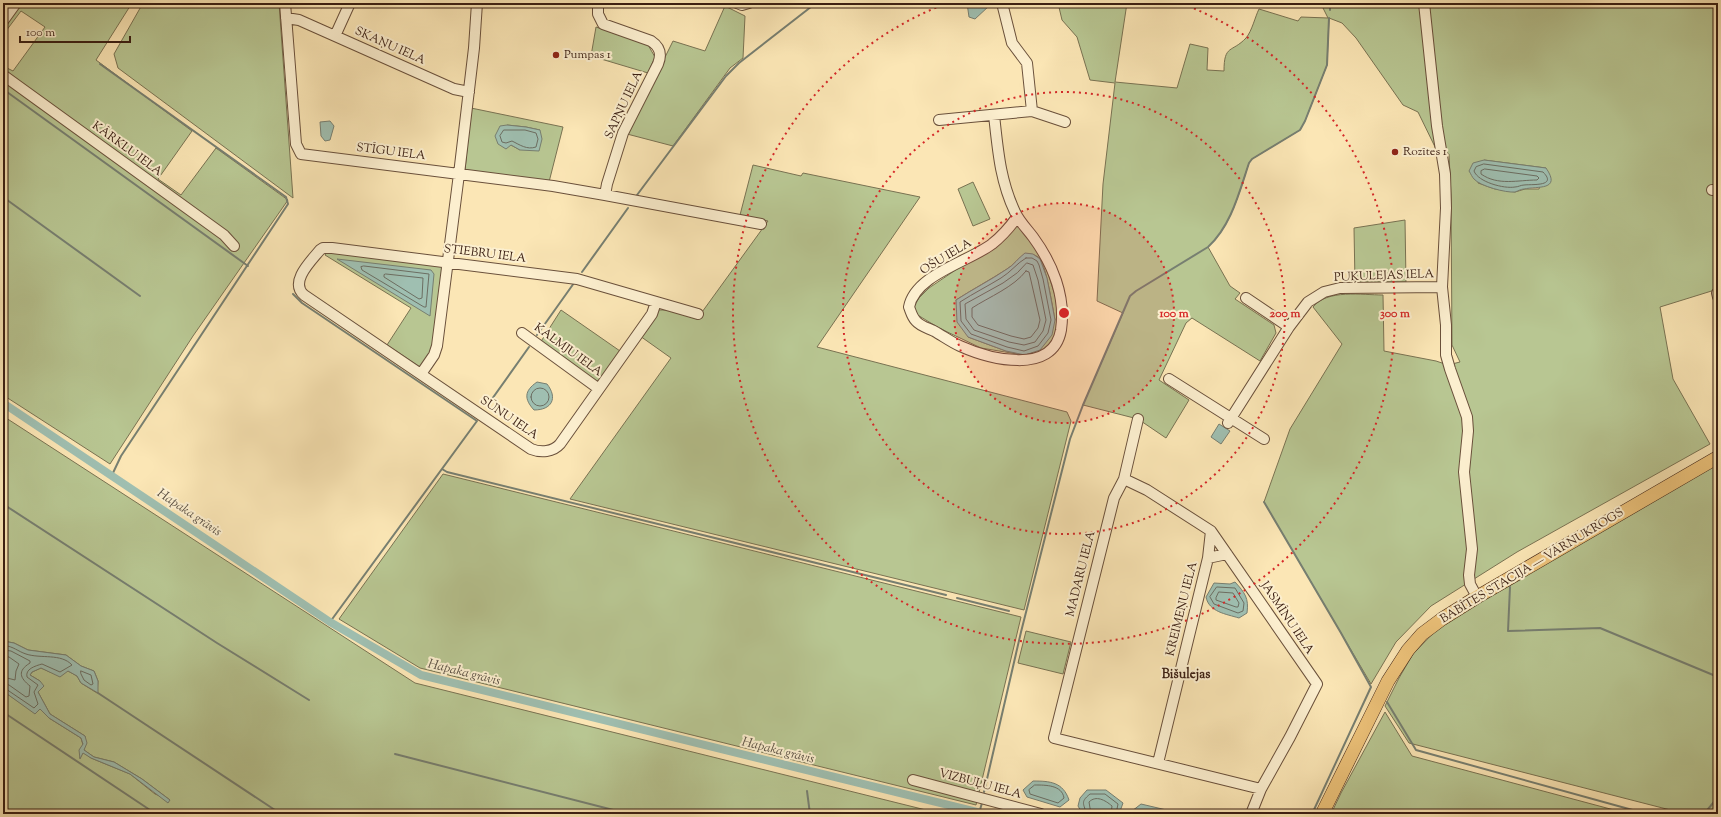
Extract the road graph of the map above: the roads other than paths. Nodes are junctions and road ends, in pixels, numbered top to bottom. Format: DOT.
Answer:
graph roads {
  1 [pos="16,3"];
  2 [pos="285,3"];
  3 [pos="350,3"];
  4 [pos="477,3"];
  5 [pos="598,3"];
  6 [pos="737,3"];
  7 [pos="749,3"];
  8 [pos="1002,3"];
  9 [pos="1424,3"];
  10 [pos="286,18"];
  11 [pos="3,20"];
  12 [pos="335,36"];
  13 [pos="3,75"];
  14 [pos="468,92"];
  15 [pos="1032,111"];
  16 [pos="994,115"];
  17 [pos="939,120"];
  18 [pos="1065,122"];
  19 [pos="459,174"];
  20 [pos="605,195"];
  21 [pos="1017,217"];
  22 [pos="761,224"];
  23 [pos="234,246"];
  24 [pos="448,262"];
  25 [pos="1442,287"];
  26 [pos="304,295"];
  27 [pos="1246,298"];
  28 [pos="656,302"];
  29 [pos="698,314"];
  30 [pos="1289,327"];
  31 [pos="522,333"];
  32 [pos="421,374"];
  33 [pos="1169,379"];
  34 [pos="599,389"];
  35 [pos="1138,419"];
  36 [pos="1230,420"];
  37 [pos="1264,439"];
  38 [pos="1718,457"];
  39 [pos="1124,479"];
  40 [pos="1211,531"];
  41 [pos="1227,554"];
  42 [pos="1208,558"];
  43 [pos="1477,597"];
  44 [pos="1158,763"];
  45 [pos="912,780"];
  46 [pos="1261,789"];
  47 [pos="1040,814"];
  48 [pos="1250,814"];
  49 [pos="1322,814"];
  1 -- 11 [label="street"];
  2 -- 10 [label="street, STĪGU IELA"];
  3 -- 12 [label="street, SKAŅU IELA"];
  4 -- 14 [label="street"];
  5 -- 20 [label="street, SAPŅU IELA"];
  6 -- 7 [label="street"];
  8 -- 15 [label="street"];
  9 -- 25 [label="street"];
  10 -- 12 [label="street"];
  10 -- 19 [label="street, STĪGU IELA"];
  12 -- 14 [label="street, SKAŅU IELA"];
  13 -- 23 [label="street, KĀRKLU IELA"];
  14 -- 19 [label="street"];
  15 -- 16 [label="street"];
  15 -- 18 [label="street"];
  16 -- 17 [label="street"];
  16 -- 21 [label="street, OŠU IELA"];
  19 -- 20 [label="street"];
  19 -- 24 [label="street"];
  20 -- 22 [label="street"];
  21 -- 21 [label="street, OŠU IELA"];
  24 -- 26 [label="street, STIEBRU IELA"];
  24 -- 28 [label="street, STIEBRU IELA"];
  24 -- 32 [label="street"];
  25 -- 30 [label="street, PUĶULEJAS IELA"];
  25 -- 43 [label="street"];
  26 -- 32 [label="street, SŪNU IELA"];
  27 -- 30 [label="street"];
  28 -- 29 [label="street, STIEBRU IELA"];
  28 -- 34 [label="street, SŪNU IELA"];
  30 -- 36 [label="street, PUĶULEJAS IELA"];
  31 -- 34 [label="street, KALMJU IELA"];
  32 -- 34 [label="street, SŪNU IELA"];
  33 -- 36 [label="street"];
  35 -- 39 [label="street, MADARU IELA"];
  36 -- 37 [label="street"];
  38 -- 43 [label="main road, BABĪTES STACIJA — VĀRNUKROGS"];
  39 -- 40 [label="street, JASMĪNU IELA"];
  39 -- 44 [label="street, MADARU IELA"];
  40 -- 41 [label="street, JASMĪNU IELA"];
  40 -- 42 [label="street, KREIMEŅU IELA"];
  41 -- 42 [label="street"];
  41 -- 46 [label="street, JASMĪNU IELA"];
  42 -- 44 [label="street, KREIMEŅU IELA"];
  43 -- 49 [label="main road, BABĪTES STACIJA — VĀRNUKROGS"];
  44 -- 46 [label="street"];
  45 -- 47 [label="street, VIZBUĻU IELA"];
  46 -- 48 [label="street, JASMĪNU IELA"];
}
